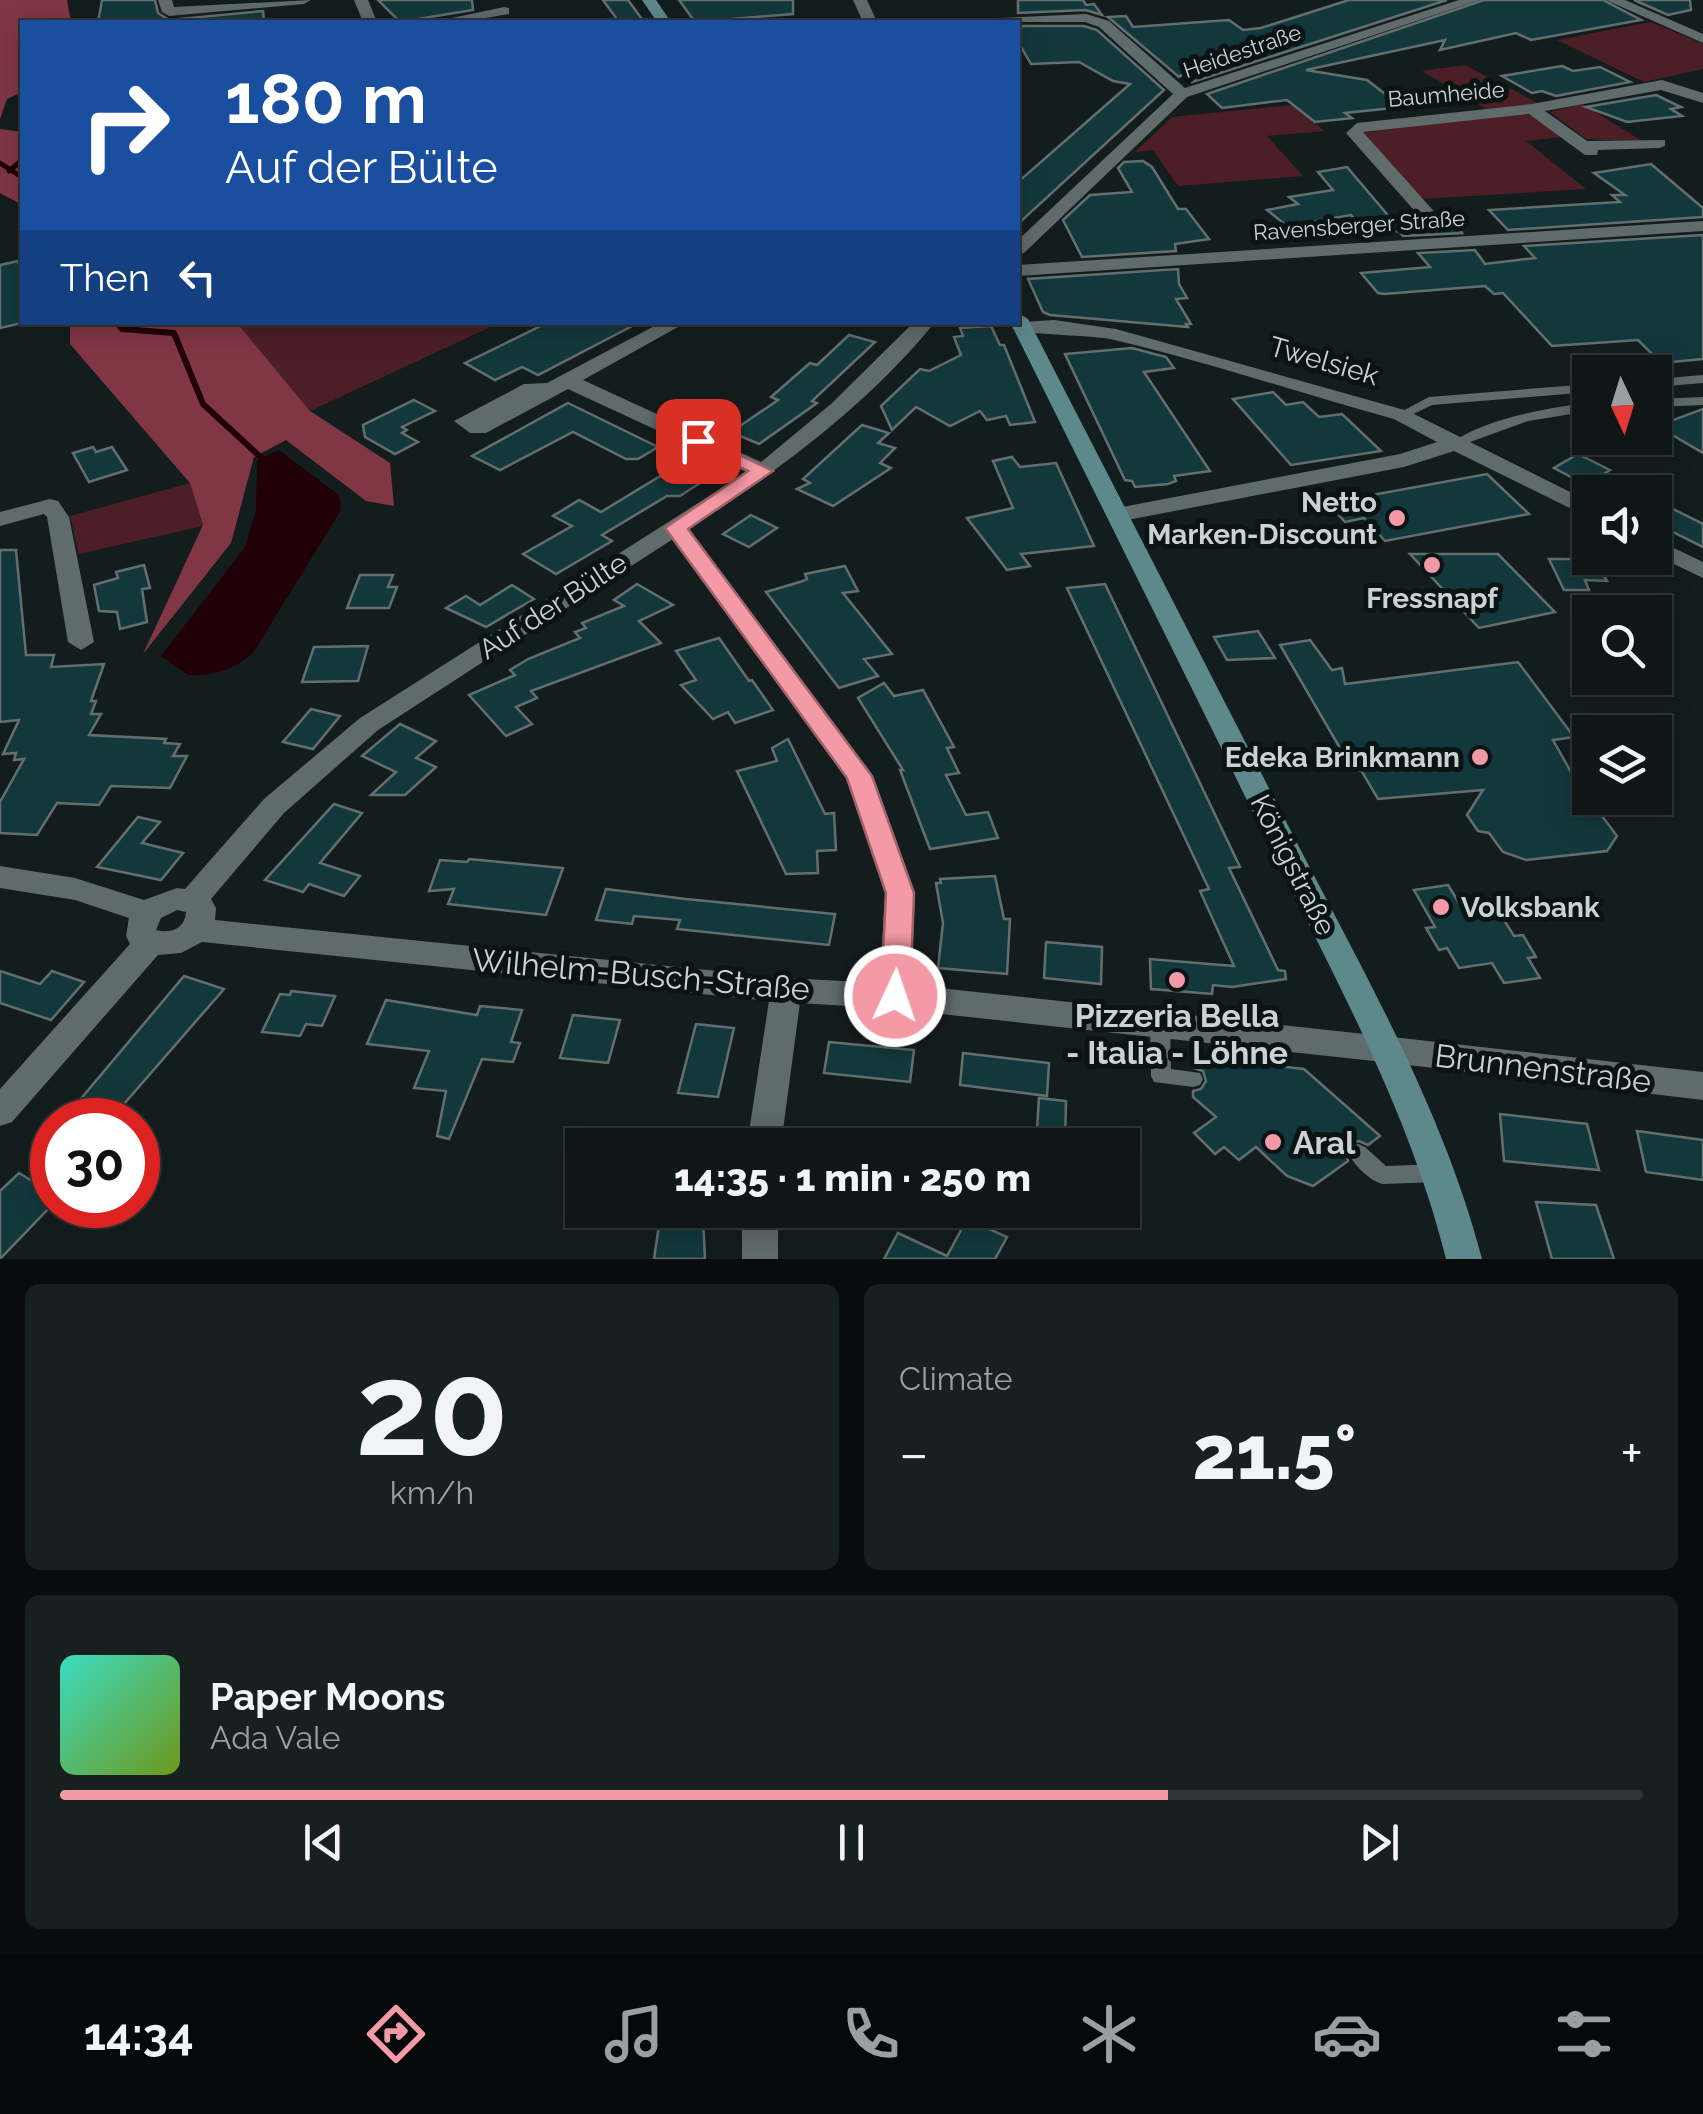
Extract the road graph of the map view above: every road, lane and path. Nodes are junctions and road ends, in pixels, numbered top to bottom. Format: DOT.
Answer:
graph roads {
  1 [pos="165,0"];
  2 [pos="304,0"];
  3 [pos="1048,0"];
  4 [pos="1473,0"];
  5 [pos="1613,0"];
  6 [pos="504,11"];
  7 [pos="1053,19"];
  8 [pos="452,20"];
  9 [pos="1020,20"];
  10 [pos="1703,40"];
  11 [pos="1182,94"];
  12 [pos="1703,98"];
  13 [pos="1532,109"];
  14 [pos="1659,143"];
  15 [pos="1433,221"];
  16 [pos="1703,226"];
  17 [pos="1020,247"];
  18 [pos="1020,270"];
  19 [pos="1020,324"];
  20 [pos="672,325"];
  21 [pos="923,325"];
  22 [pos="1703,379"];
  23 [pos="1672,382"];
  24 [pos="1572,389"];
  25 [pos="1703,401"];
  26 [pos="1672,402"];
  27 [pos="1572,409"];
  28 [pos="1402,415"];
  29 [pos="1459,442"];
  30 [pos="763,471"];
  31 [pos="1572,502"];
  32 [pos="1117,515"];
  33 [pos="0,518"];
  34 [pos="676,528"];
  35 [pos="1672,555"];
  36 [pos="1703,571"];
  37 [pos="82,642"];
  38 [pos="0,877"];
  39 [pos="194,915"];
  40 [pos="149,928"];
  41 [pos="786,990"];
  42 [pos="895,996"];
  43 [pos="1160,1024"];
  44 [pos="1384,1049"];
  45 [pos="1193,1080"];
  46 [pos="1703,1086"];
  47 [pos="0,1112"];
  48 [pos="766,1128"];
  49 [pos="1358,1152"];
  50 [pos="1440,1174"];
  51 [pos="760,1228"];
  52 [pos="760,1259"];
  53 [pos="1464,1259"];
  1 -- 2 [label="street"];
  3 -- 7 [label="street"];
  4 -- 11 [label="street, Heidestraße"];
  5 -- 10 [label="street"];
  6 -- 8 [label="street"];
  7 -- 9 [label="street"];
  7 -- 11 [label="street"];
  11 -- 17 [label="street, Heidestraße"];
  12 -- 13 [label="street, Baumheide"];
  13 -- 14 [label="street"];
  13 -- 15 [label="street, Baumheide"];
  16 -- 18 [label="street, Ravensberger Straße"];
  19 -- 28 [label="street, Twelsiek"];
  19 -- 32 [label="main road, Königstraße"];
  20 -- 30 [label="street"];
  21 -- 30 [label="street, Auf der Bülte"];
  22 -- 23 [label="lane"];
  24 -- 28 [label="lane"];
  25 -- 26 [label="lane"];
  27 -- 29 [label="lane"];
  28 -- 29 [label="street, Twelsiek"];
  29 -- 31 [label="street, Twelsiek"];
  29 -- 32 [label="street"];
  30 -- 34 [label="street, Auf der Bülte"];
  32 -- 44 [label="main road, Königstraße"];
  33 -- 37 [label="street"];
  34 -- 39 [label="street, Auf der Bülte"];
  34 -- 42 [label="street"];
  35 -- 36 [label="street"];
  38 -- 40 [label="street"];
  39 -- 40 [label="street"];
  39 -- 41 [label="street, Wilhelm-Busch-Straße"];
  40 -- 47 [label="street"];
  41 -- 42 [label="street, Wilhelm-Busch-Straße"];
  41 -- 48 [label="street"];
  42 -- 43 [label="street, Wilhelm-Busch-Straße"];
  43 -- 44 [label="street, Wilhelm-Busch-Straße"];
  43 -- 45 [label="lane"];
  44 -- 46 [label="street, Brunnenstraße"];
  44 -- 50 [label="main road, Königstraße"];
  49 -- 50 [label="lane"];
  50 -- 53 [label="main road, Königstraße"];
  51 -- 52 [label="street"];
}
